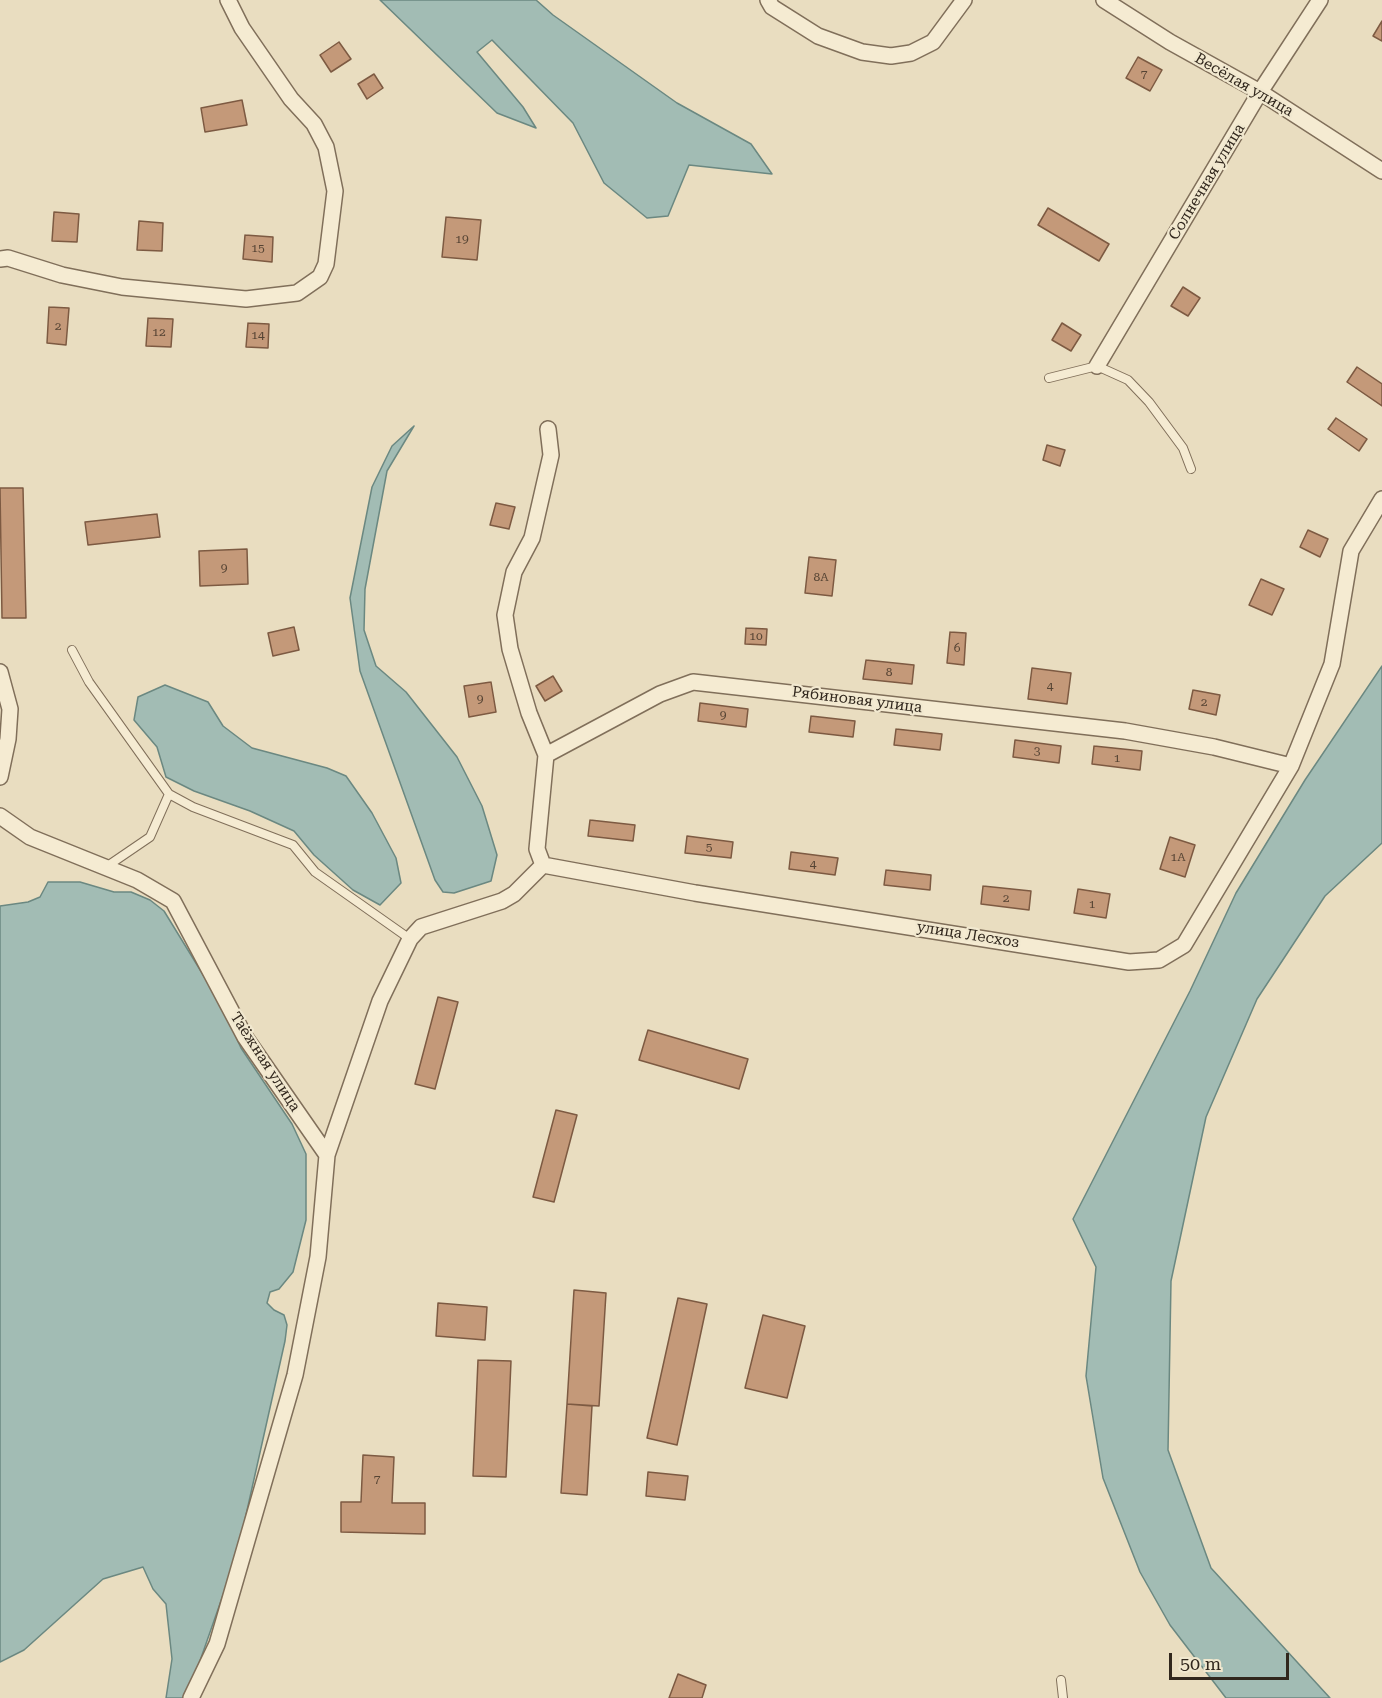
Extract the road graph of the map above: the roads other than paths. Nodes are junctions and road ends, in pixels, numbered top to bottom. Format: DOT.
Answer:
graph roads {
  1 [pos="228,0"];
  2 [pos="768,0"];
  3 [pos="964,0"];
  4 [pos="1104,0"];
  5 [pos="1320,0"];
  6 [pos="1260,92"];
  7 [pos="1382,171"];
  8 [pos="0,259"];
  9 [pos="1097,366"];
  10 [pos="1049,378"];
  11 [pos="548,429"];
  12 [pos="1191,469"];
  13 [pos="1382,500"];
  14 [pos="72,650"];
  15 [pos="0,672"];
  16 [pos="546,755"];
  17 [pos="1291,766"];
  18 [pos="0,777"];
  19 [pos="170,795"];
  20 [pos="0,816"];
  21 [pos="543,865"];
  22 [pos="106,867"];
  23 [pos="410,939"];
  24 [pos="327,1155"];
  25 [pos="1061,1680"];
  26 [pos="191,1698"];
  27 [pos="1063,1698"];
  1 -- 8 [label="street"];
  2 -- 3 [label="street"];
  4 -- 6 [label="street, Весёлая улица"];
  5 -- 6 [label="street, Солнечная улица"];
  6 -- 7 [label="street, Весёлая улица"];
  6 -- 9 [label="street, Солнечная улица"];
  9 -- 10 [label="lane"];
  9 -- 12 [label="lane"];
  11 -- 16 [label="street"];
  13 -- 17 [label="street, улица Лесхоз"];
  14 -- 19 [label="lane"];
  15 -- 18 [label="street"];
  16 -- 17 [label="street, Рябиновая улица"];
  16 -- 21 [label="street"];
  17 -- 21 [label="street, улица Лесхоз"];
  19 -- 22 [label="lane"];
  19 -- 23 [label="lane"];
  20 -- 22 [label="street, Таёжная улица"];
  21 -- 23 [label="street"];
  22 -- 24 [label="street, Таёжная улица"];
  23 -- 24 [label="street"];
  24 -- 26 [label="street"];
  25 -- 27 [label="lane"];
}
